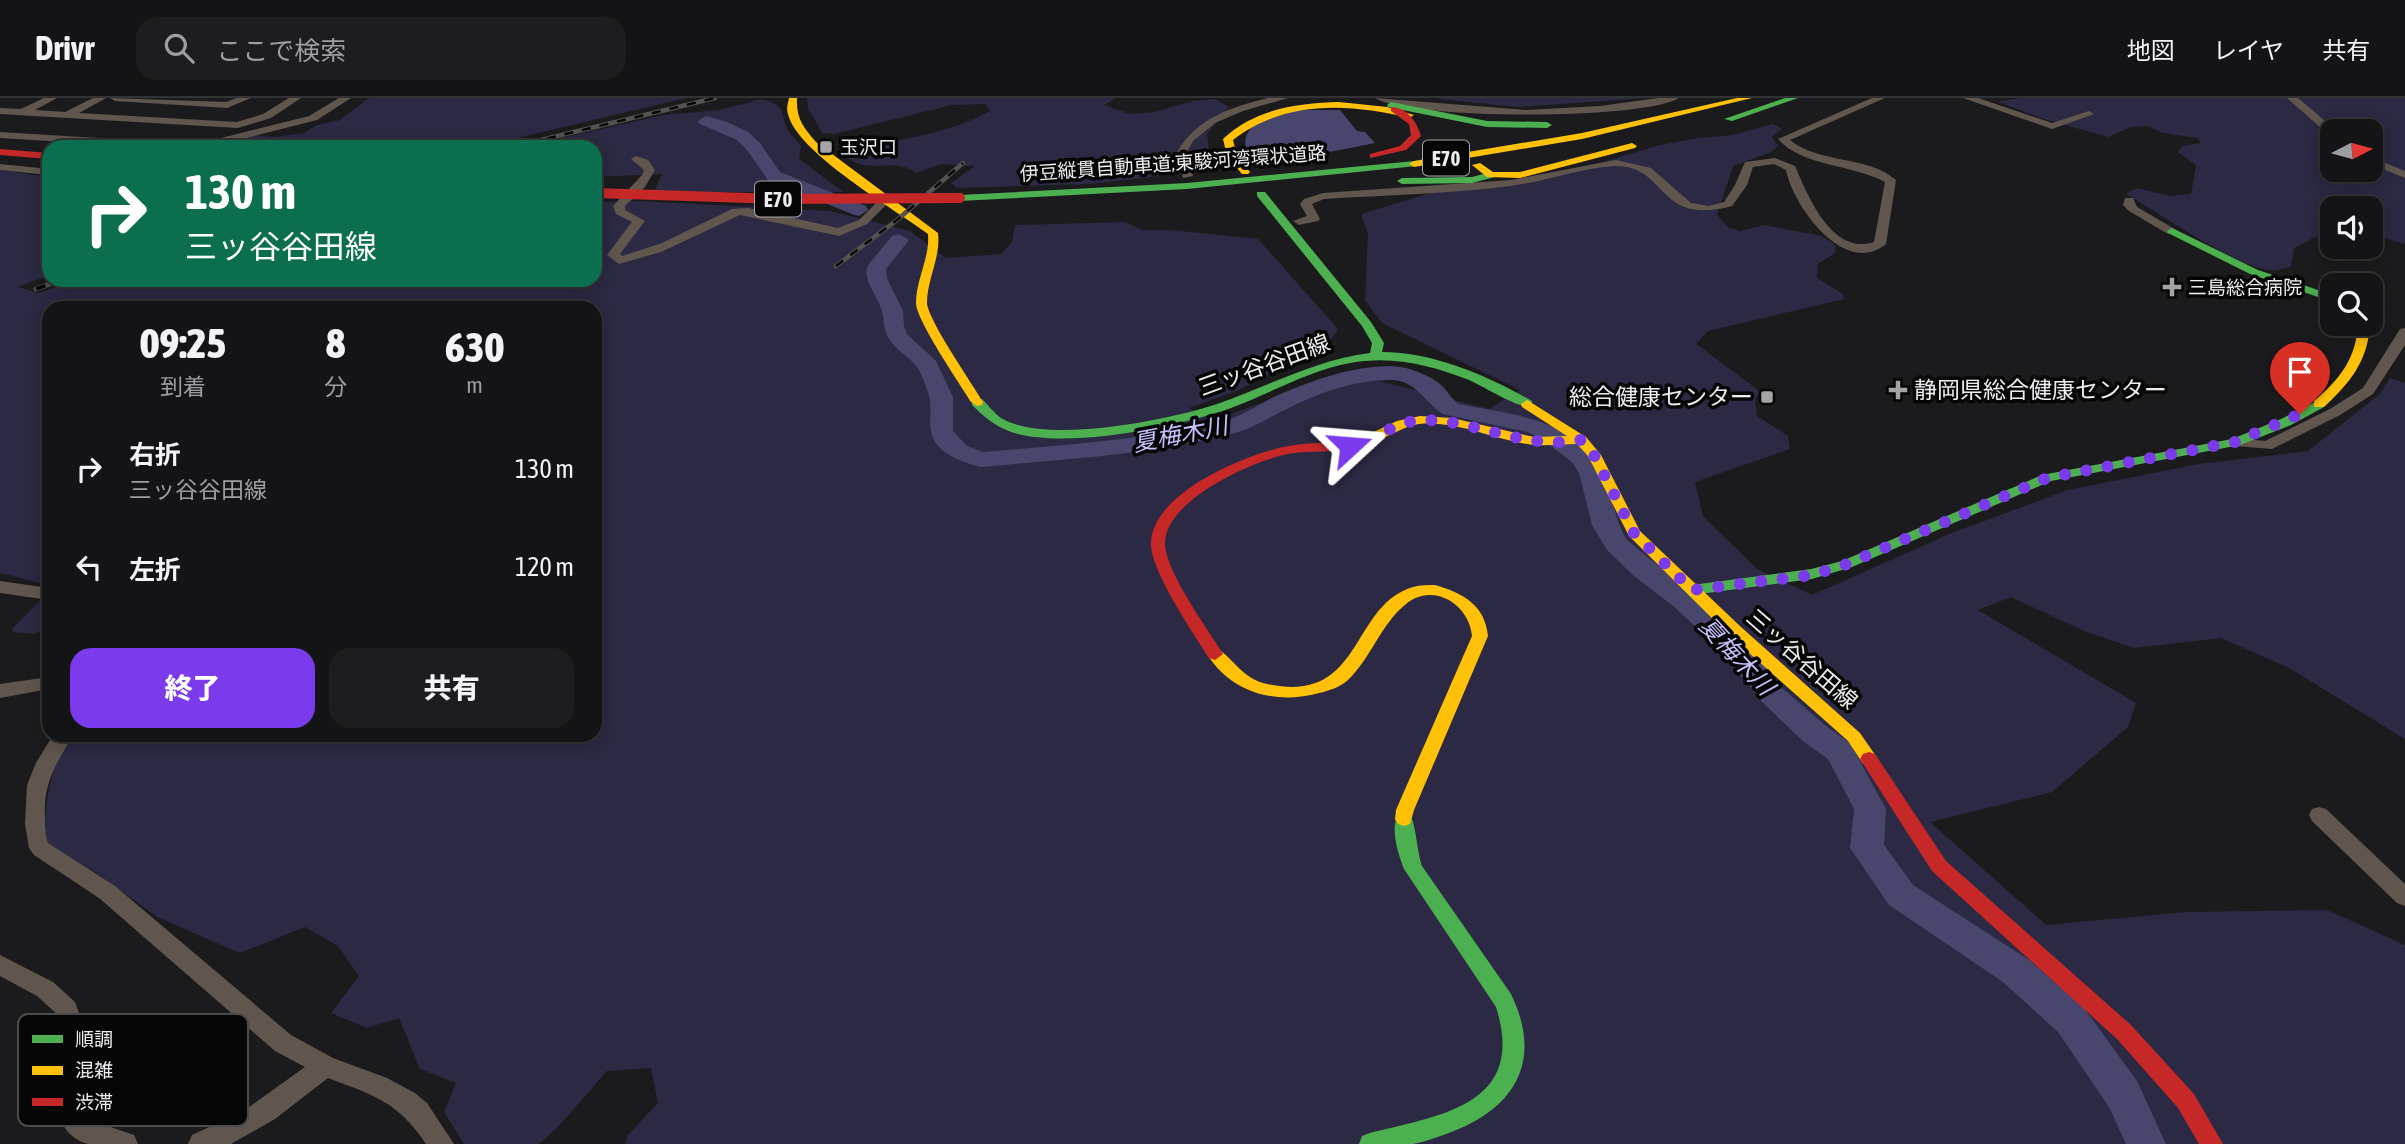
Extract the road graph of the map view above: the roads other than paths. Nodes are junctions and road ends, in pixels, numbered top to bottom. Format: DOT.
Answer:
graph roads {
  1 [pos="52,98"];
  2 [pos="100,98"];
  3 [pos="115,98"];
  4 [pos="246,98"];
  5 [pos="296,98"];
  6 [pos="346,98"];
  7 [pos="793,98"];
  8 [pos="1283,98"];
  9 [pos="1325,98"];
  10 [pos="1344,98"];
  11 [pos="1674,98"];
  12 [pos="1721,98"];
  13 [pos="1748,98"];
  14 [pos="1794,98"];
  15 [pos="1880,98"];
  16 [pos="1968,98"];
  17 [pos="2292,98"];
  18 [pos="148,99"];
  19 [pos="193,100"];
  20 [pos="1250,102"];
  21 [pos="1388,104"];
  22 [pos="0,111"];
  23 [pos="21,113"];
  24 [pos="2089,114"];
  25 [pos="65,116"];
  26 [pos="2320,122"];
  27 [pos="197,124"];
  28 [pos="1701,127"];
  29 [pos="0,135"];
  30 [pos="64,140"];
  31 [pos="170,140"];
  32 [pos="225,140"];
  33 [pos="1450,140"];
  34 [pos="1650,141"];
  35 [pos="0,152"];
  36 [pos="42,155"];
  37 [pos="636,159"];
  38 [pos="2384,166"];
  39 [pos="0,167"];
  40 [pos="42,171"];
  41 [pos="2405,175"];
  42 [pos="1187,176"];
  43 [pos="1138,190"];
  44 [pos="602,193"];
  45 [pos="1055,194"];
  46 [pos="1258,194"];
  47 [pos="886,199"];
  48 [pos="2129,200"];
  49 [pos="1299,221"];
  50 [pos="2172,231"];
  51 [pos="2320,295"];
  52 [pos="2405,332"];
  53 [pos="2364,336"];
  54 [pos="1375,356"];
  55 [pos="1578,440"];
  56 [pos="2235,442"];
  57 [pos="0,587"];
  58 [pos="1692,590"];
  59 [pos="42,593"];
  60 [pos="42,684"];
  61 [pos="0,691"];
  62 [pos="58,742"];
  63 [pos="2319,815"];
  64 [pos="2405,897"];
  65 [pos="0,965"];
  66 [pos="69,1014"];
  67 [pos="325,1066"];
  68 [pos="248,1123"];
  69 [pos="79,1126"];
  70 [pos="241,1126"];
  71 [pos="125,1144"];
  72 [pos="201,1144"];
  73 [pos="441,1144"];
  74 [pos="1370,1144"];
  75 [pos="2212,1144"];
  1 -- 23 [label="street"];
  2 -- 25 [label="street"];
  3 -- 18 [label="street"];
  4 -- 19 [label="street"];
  5 -- 27 [label="street"];
  6 -- 32 [label="street"];
  7 -- 47 [label="main road, 三ッ谷谷田線"];
  8 -- 20 [label="street"];
  9 -- 21 [label="main road"];
  10 -- 21 [label="main road"];
  11 -- 21 [label="street"];
  12 -- 21 [label="main road"];
  13 -- 43 [label="main road, 伊豆縦貫自動車道;東駿河湾環状道路 / E70"];
  14 -- 28 [label="main road"];
  15 -- 49 [label="street"];
  16 -- 24 [label="street"];
  17 -- 26 [label="street"];
  18 -- 19 [label="street"];
  20 -- 42 [label="street"];
  21 -- 33 [label="main road"];
  21 -- 45 [label="main road"];
  22 -- 23 [label="street"];
  23 -- 25 [label="street"];
  25 -- 27 [label="street"];
  27 -- 31 [label="street"];
  29 -- 30 [label="street"];
  34 -- 43 [label="main road"];
  35 -- 36 [label="main road"];
  37 -- 47 [label="street"];
  38 -- 41 [label="street"];
  39 -- 40 [label="street"];
  43 -- 45 [label="main road, 伊豆縦貫自動車道;東駿河湾環状道路 / E70"];
  44 -- 45 [label="main road, 伊豆縦貫自動車道;東駿河湾環状道路 / E70, bridge"];
  46 -- 54 [label="main road"];
  47 -- 54 [label="main road, 三ッ谷谷田線"];
  48 -- 50 [label="street"];
  50 -- 51 [label="main road"];
  52 -- 56 [label="street"];
  53 -- 56 [label="main road"];
  54 -- 55 [label="main road, 三ッ谷谷田線"];
  55 -- 58 [label="main road, 三ッ谷谷田線"];
  55 -- 74 [label="main road"];
  56 -- 58 [label="main road"];
  57 -- 59 [label="street"];
  58 -- 75 [label="main road, 三ッ谷谷田線"];
  60 -- 61 [label="street"];
  62 -- 67 [label="street"];
  63 -- 64 [label="street"];
  65 -- 66 [label="street"];
  67 -- 68 [label="street"];
  67 -- 73 [label="street"];
  69 -- 71 [label="street"];
  70 -- 72 [label="street"];
}
